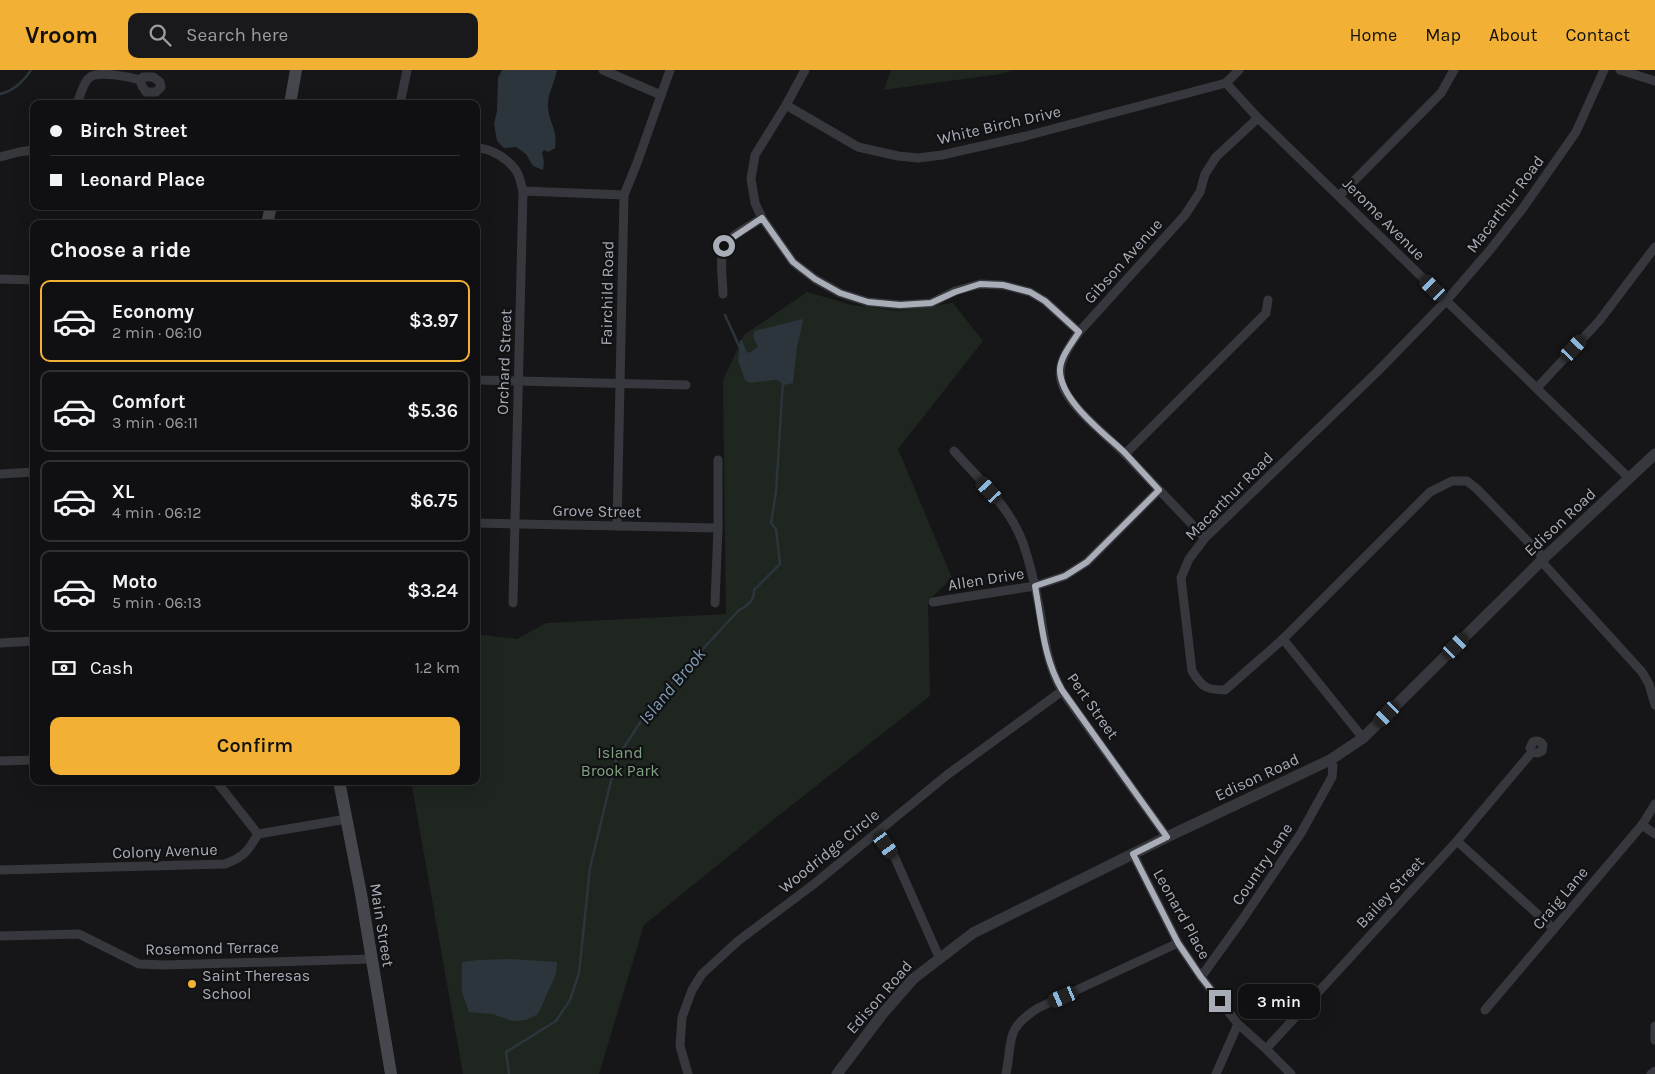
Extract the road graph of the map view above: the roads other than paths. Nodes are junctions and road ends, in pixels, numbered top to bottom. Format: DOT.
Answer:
graph roads {
  1 [pos="296,70"];
  2 [pos="407,70"];
  3 [pos="603,70"];
  4 [pos="670,70"];
  5 [pos="805,70"];
  6 [pos="1239,70"];
  7 [pos="1454,70"];
  8 [pos="1604,70"];
  9 [pos="1620,70"];
  10 [pos="140,80"];
  11 [pos="1655,81"];
  12 [pos="1226,83"];
  13 [pos="661,95"];
  14 [pos="79,100"];
  15 [pos="291,100"];
  16 [pos="401,100"];
  17 [pos="786,105"];
  18 [pos="1258,118"];
  19 [pos="480,149"];
  20 [pos="30,151"];
  21 [pos="0,157"];
  22 [pos="523,191"];
  23 [pos="624,194"];
  24 [pos="1340,196"];
  25 [pos="762,218"];
  26 [pos="1655,247"];
  27 [pos="0,279"];
  28 [pos="30,280"];
  29 [pos="723,294"];
  30 [pos="1268,300"];
  31 [pos="1446,301"];
  32 [pos="1079,332"];
  33 [pos="480,380"];
  34 [pos="518,381"];
  35 [pos="620,385"];
  36 [pos="686,385"];
  37 [pos="1537,388"];
  38 [pos="954,451"];
  39 [pos="1125,454"];
  40 [pos="1655,454"];
  41 [pos="718,460"];
  42 [pos="30,472"];
  43 [pos="0,474"];
  44 [pos="1629,478"];
  45 [pos="1159,490"];
  46 [pos="480,523"];
  47 [pos="515,524"];
  48 [pos="617,526"];
  49 [pos="718,528"];
  50 [pos="1205,538"];
  51 [pos="1543,560"];
  52 [pos="1035,586"];
  53 [pos="933,602"];
  54 [pos="513,603"];
  55 [pos="715,603"];
  56 [pos="1283,639"];
  57 [pos="30,641"];
  58 [pos="0,643"];
  59 [pos="1062,690"];
  60 [pos="1655,705"];
  61 [pos="1364,738"];
  62 [pos="1532,752"];
  63 [pos="30,760"];
  64 [pos="1330,760"];
  65 [pos="0,761"];
  66 [pos="219,785"];
  67 [pos="340,785"];
  68 [pos="1655,804"];
  69 [pos="347,819"];
  70 [pos="1642,825"];
  71 [pos="877,833"];
  72 [pos="258,834"];
  73 [pos="1655,834"];
  74 [pos="1167,837"];
  75 [pos="1457,841"];
  76 [pos="1133,854"];
  77 [pos="0,870"];
  78 [pos="1554,929"];
  79 [pos="0,936"];
  80 [pos="1178,943"];
  81 [pos="940,957"];
  82 [pos="371,959"];
  83 [pos="1201,977"];
  84 [pos="1485,1010"];
  85 [pos="1238,1024"];
  86 [pos="1655,1026"];
  87 [pos="1655,1040"];
  88 [pos="1266,1049"];
  89 [pos="1655,1071"];
  90 [pos="391,1074"];
  91 [pos="688,1074"];
  92 [pos="837,1074"];
  93 [pos="1006,1074"];
  94 [pos="1216,1074"];
  95 [pos="1291,1074"];
  96 [pos="1651,1074"];
  1 -- 15 [label="main road"];
  2 -- 16 [label="street"];
  3 -- 13 [label="street"];
  4 -- 13 [label="street, Fairchild Road"];
  5 -- 17 [label="street"];
  6 -- 12 [label="street"];
  7 -- 24 [label="street"];
  8 -- 31 [label="street, Macarthur Road"];
  9 -- 11 [label="street"];
  10 -- 14 [label="street"];
  12 -- 17 [label="street, White Birch Drive"];
  12 -- 18 [label="street, Jerome Avenue"];
  13 -- 23 [label="street, Fairchild Road"];
  17 -- 25 [label="street"];
  18 -- 24 [label="street, Jerome Avenue"];
  18 -- 32 [label="street, Gibson Avenue"];
  19 -- 22 [label="street, Orchard Street"];
  20 -- 21 [label="street"];
  22 -- 23 [label="street"];
  22 -- 34 [label="street, Orchard Street"];
  23 -- 35 [label="street, Fairchild Road"];
  24 -- 31 [label="street, Jerome Avenue"];
  25 -- 29 [label="street"];
  25 -- 32 [label="street"];
  26 -- 37 [label="street"];
  27 -- 28 [label="street"];
  30 -- 39 [label="street"];
  31 -- 37 [label="street, Jerome Avenue"];
  31 -- 50 [label="street, Macarthur Road"];
  32 -- 39 [label="street, Gibson Avenue"];
  33 -- 34 [label="street"];
  34 -- 35 [label="street"];
  34 -- 47 [label="street, Orchard Street"];
  35 -- 36 [label="street"];
  35 -- 48 [label="street, Fairchild Road"];
  37 -- 44 [label="street, Jerome Avenue"];
  38 -- 52 [label="street, Pert Street"];
  39 -- 45 [label="street, Gibson Avenue"];
  40 -- 44 [label="street, Edison Road"];
  41 -- 49 [label="street"];
  42 -- 43 [label="street"];
  44 -- 51 [label="street, Edison Road"];
  45 -- 50 [label="street, Gibson Avenue"];
  45 -- 52 [label="street, Allen Drive"];
  46 -- 47 [label="street, Grove Street"];
  47 -- 48 [label="street, Grove Street"];
  47 -- 54 [label="street, Orchard Street"];
  48 -- 49 [label="street, Grove Street"];
  49 -- 55 [label="street"];
  50 -- 56 [label="street, Macarthur Road"];
  51 -- 56 [label="street, Macarthur Road"];
  51 -- 60 [label="street"];
  51 -- 61 [label="street, Edison Road"];
  52 -- 53 [label="street, Allen Drive"];
  52 -- 59 [label="street, Pert Street"];
  56 -- 61 [label="street"];
  57 -- 58 [label="street"];
  59 -- 71 [label="street, Woodridge Circle"];
  59 -- 74 [label="street, Pert Street"];
  61 -- 64 [label="street, Edison Road"];
  62 -- 75 [label="street, Bailey Street"];
  63 -- 65 [label="street"];
  64 -- 74 [label="street, Edison Road"];
  64 -- 83 [label="street, Country Lane"];
  66 -- 72 [label="street"];
  67 -- 69 [label="main road, Main Street"];
  68 -- 70 [label="street, Craig Lane"];
  69 -- 72 [label="street"];
  69 -- 82 [label="main road, Main Street"];
  70 -- 73 [label="street"];
  70 -- 78 [label="street, Craig Lane"];
  71 -- 81 [label="street"];
  71 -- 91 [label="street, Woodridge Circle"];
  72 -- 77 [label="street, Colony Avenue"];
  74 -- 76 [label="street, Edison Road"];
  75 -- 78 [label="street"];
  75 -- 88 [label="street, Bailey Street"];
  76 -- 80 [label="street, Leonard Place"];
  76 -- 81 [label="street, Edison Road"];
  78 -- 84 [label="street, Craig Lane"];
  79 -- 82 [label="street, Rosemond Terrace"];
  80 -- 83 [label="street, Leonard Place"];
  80 -- 93 [label="street"];
  81 -- 92 [label="street, Edison Road"];
  82 -- 90 [label="main road, Main Street"];
  83 -- 85 [label="street, Leonard Place"];
  85 -- 88 [label="street, Leonard Place"];
  85 -- 94 [label="street"];
  86 -- 87 [label="street"];
  88 -- 95 [label="street, Leonard Place"];
  89 -- 96 [label="street"];
}
